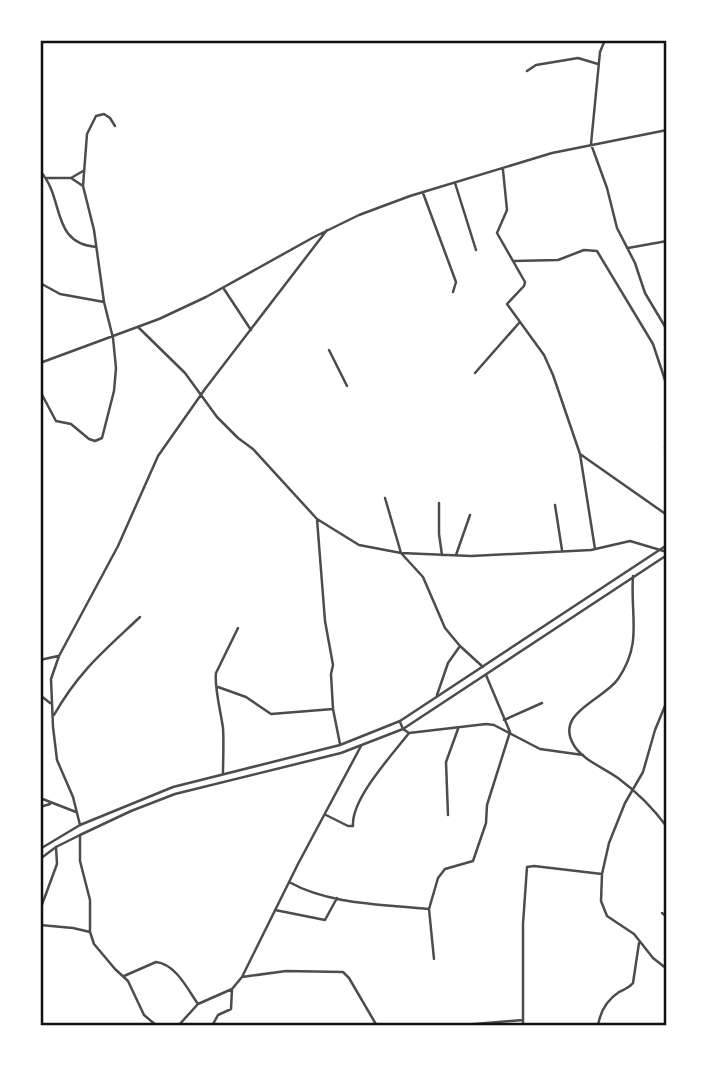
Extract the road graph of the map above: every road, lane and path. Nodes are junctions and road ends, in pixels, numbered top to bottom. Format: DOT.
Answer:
graph roads {
  1 [pos="605,40"];
  2 [pos="598,64"];
  3 [pos="527,71"];
  4 [pos="115,126"];
  5 [pos="667,130"];
  6 [pos="592,144"];
  7 [pos="503,169"];
  8 [pos="83,170"];
  9 [pos="40,171"];
  10 [pos="47,178"];
  11 [pos="71,178"];
  12 [pos="455,183"];
  13 [pos="83,186"];
  14 [pos="423,193"];
  15 [pos="327,230"];
  16 [pos="667,241"];
  17 [pos="96,247"];
  18 [pos="628,248"];
  19 [pos="476,250"];
  20 [pos="514,261"];
  21 [pos="40,284"];
  22 [pos="223,288"];
  23 [pos="453,292"];
  24 [pos="104,302"];
  25 [pos="519,323"];
  26 [pos="138,327"];
  27 [pos="251,330"];
  28 [pos="667,330"];
  29 [pos="113,338"];
  30 [pos="329,350"];
  31 [pos="40,363"];
  32 [pos="475,373"];
  33 [pos="347,386"];
  34 [pos="667,386"];
  35 [pos="40,391"];
  36 [pos="201,397"];
  37 [pos="667,439"];
  38 [pos="580,454"];
  39 [pos="667,455"];
  40 [pos="385,498"];
  41 [pos="439,503"];
  42 [pos="555,505"];
  43 [pos="667,514"];
  44 [pos="470,515"];
  45 [pos="317,519"];
  46 [pos="667,545"];
  47 [pos="595,549"];
  48 [pos="562,550"];
  49 [pos="660,550"];
  50 [pos="401,553"];
  51 [pos="667,553"];
  52 [pos="442,555"];
  53 [pos="456,555"];
  54 [pos="633,576"];
  55 [pos="141,617"];
  56 [pos="238,628"];
  57 [pos="460,646"];
  58 [pos="59,656"];
  59 [pos="40,660"];
  60 [pos="483,668"];
  61 [pos="486,675"];
  62 [pos="217,687"];
  63 [pos="40,695"];
  64 [pos="436,699"];
  65 [pos="667,701"];
  66 [pos="50,703"];
  67 [pos="541,703"];
  68 [pos="333,709"];
  69 [pos="54,715"];
  70 [pos="504,720"];
  71 [pos="400,721"];
  72 [pos="458,728"];
  73 [pos="403,729"];
  74 [pos="510,732"];
  75 [pos="409,733"];
  76 [pos="341,745"];
  77 [pos="361,746"];
  78 [pos="583,755"];
  79 [pos="223,773"];
  80 [pos="633,790"];
  81 [pos="40,798"];
  82 [pos="50,804"];
  83 [pos="40,807"];
  84 [pos="77,813"];
  85 [pos="326,814"];
  86 [pos="448,815"];
  87 [pos="80,825"];
  88 [pos="667,827"];
  89 [pos="80,835"];
  90 [pos="56,846"];
  91 [pos="40,849"];
  92 [pos="40,859"];
  93 [pos="602,873"];
  94 [pos="289,882"];
  95 [pos="337,898"];
  96 [pos="429,909"];
  97 [pos="40,910"];
  98 [pos="275,910"];
  99 [pos="662,913"];
  100 [pos="667,917"];
  101 [pos="40,925"];
  102 [pos="90,932"];
  103 [pos="640,941"];
  104 [pos="434,959"];
  105 [pos="667,969"];
  106 [pos="124,976"];
  107 [pos="242,977"];
  108 [pos="232,989"];
  109 [pos="198,1004"];
  110 [pos="147,1019"];
  111 [pos="523,1020"];
  112 [pos="147,1026"];
  113 [pos="157,1026"];
  114 [pos="178,1026"];
  115 [pos="212,1026"];
  116 [pos="377,1026"];
  117 [pos="451,1026"];
  118 [pos="523,1026"];
  119 [pos="598,1026"];
  1 -- 2 [label="street"];
  2 -- 3 [label="street"];
  2 -- 6 [label="street"];
  4 -- 8 [label="street"];
  5 -- 6 [label="street"];
  6 -- 7 [label="street"];
  6 -- 18 [label="street"];
  7 -- 12 [label="street"];
  7 -- 20 [label="street"];
  8 -- 11 [label="street"];
  8 -- 13 [label="street"];
  9 -- 10 [label="street"];
  10 -- 11 [label="street"];
  10 -- 17 [label="street"];
  11 -- 13 [label="street"];
  12 -- 14 [label="street"];
  12 -- 19 [label="street"];
  13 -- 17 [label="street"];
  14 -- 15 [label="street"];
  14 -- 23 [label="street"];
  15 -- 22 [label="street"];
  15 -- 27 [label="street"];
  16 -- 18 [label="street"];
  17 -- 24 [label="street"];
  18 -- 28 [label="street"];
  20 -- 25 [label="street"];
  20 -- 34 [label="street"];
  21 -- 24 [label="street"];
  22 -- 26 [label="street"];
  22 -- 27 [label="street"];
  24 -- 29 [label="street"];
  25 -- 32 [label="street"];
  25 -- 38 [label="street"];
  26 -- 29 [label="street"];
  26 -- 36 [label="street"];
  27 -- 36 [label="street"];
  29 -- 31 [label="street"];
  29 -- 35 [label="street"];
  30 -- 33 [label="street"];
  36 -- 45 [label="street"];
  36 -- 58 [label="street"];
  37 -- 39 [label="street"];
  38 -- 43 [label="street"];
  38 -- 47 [label="street"];
  40 -- 50 [label="street"];
  41 -- 52 [label="street"];
  42 -- 48 [label="street"];
  44 -- 53 [label="street"];
  45 -- 50 [label="street"];
  45 -- 68 [label="street"];
  46 -- 49 [label="street"];
  47 -- 48 [label="street"];
  47 -- 49 [label="street"];
  48 -- 53 [label="street"];
  49 -- 51 [label="street"];
  49 -- 60 [label="street"];
  50 -- 52 [label="street"];
  50 -- 57 [label="street"];
  51 -- 54 [label="street"];
  52 -- 53 [label="street"];
  54 -- 61 [label="street"];
  54 -- 78 [label="street"];
  55 -- 69 [label="street"];
  56 -- 62 [label="street"];
  57 -- 60 [label="street"];
  57 -- 64 [label="street"];
  58 -- 59 [label="street"];
  58 -- 66 [label="street"];
  60 -- 64 [label="street"];
  61 -- 70 [label="street"];
  61 -- 73 [label="street"];
  62 -- 68 [label="street"];
  62 -- 79 [label="street"];
  63 -- 66 [label="street"];
  64 -- 71 [label="street"];
  65 -- 80 [label="street"];
  66 -- 69 [label="street"];
  67 -- 70 [label="street"];
  68 -- 76 [label="street"];
  69 -- 84 [label="street"];
  70 -- 74 [label="street"];
  71 -- 73 [label="street"];
  71 -- 76 [label="street"];
  72 -- 74 [label="street"];
  72 -- 75 [label="street"];
  72 -- 86 [label="street"];
  73 -- 75 [label="street"];
  73 -- 77 [label="street"];
  74 -- 78 [label="street"];
  74 -- 96 [label="street"];
  75 -- 85 [label="street"];
  76 -- 79 [label="street"];
  77 -- 85 [label="street"];
  77 -- 89 [label="street"];
  78 -- 80 [label="street"];
  79 -- 87 [label="street"];
  80 -- 88 [label="street"];
  80 -- 93 [label="street"];
  81 -- 82 [label="street"];
  82 -- 83 [label="street"];
  82 -- 84 [label="street"];
  84 -- 87 [label="street"];
  85 -- 94 [label="street"];
  87 -- 91 [label="street"];
  89 -- 90 [label="street"];
  89 -- 102 [label="street"];
  90 -- 92 [label="street"];
  90 -- 97 [label="street"];
  93 -- 103 [label="street"];
  93 -- 111 [label="street"];
  94 -- 95 [label="street"];
  94 -- 98 [label="street"];
  95 -- 96 [label="street"];
  95 -- 98 [label="street"];
  96 -- 104 [label="street"];
  98 -- 107 [label="street"];
  99 -- 100 [label="street"];
  101 -- 102 [label="street"];
  102 -- 106 [label="street"];
  103 -- 105 [label="street"];
  103 -- 119 [label="street"];
  106 -- 109 [label="street"];
  106 -- 110 [label="street"];
  107 -- 108 [label="street"];
  107 -- 116 [label="street"];
  108 -- 109 [label="street"];
  108 -- 115 [label="street"];
  109 -- 114 [label="street"];
  110 -- 112 [label="street"];
  110 -- 113 [label="street"];
  111 -- 117 [label="street"];
  111 -- 118 [label="street"];
}
